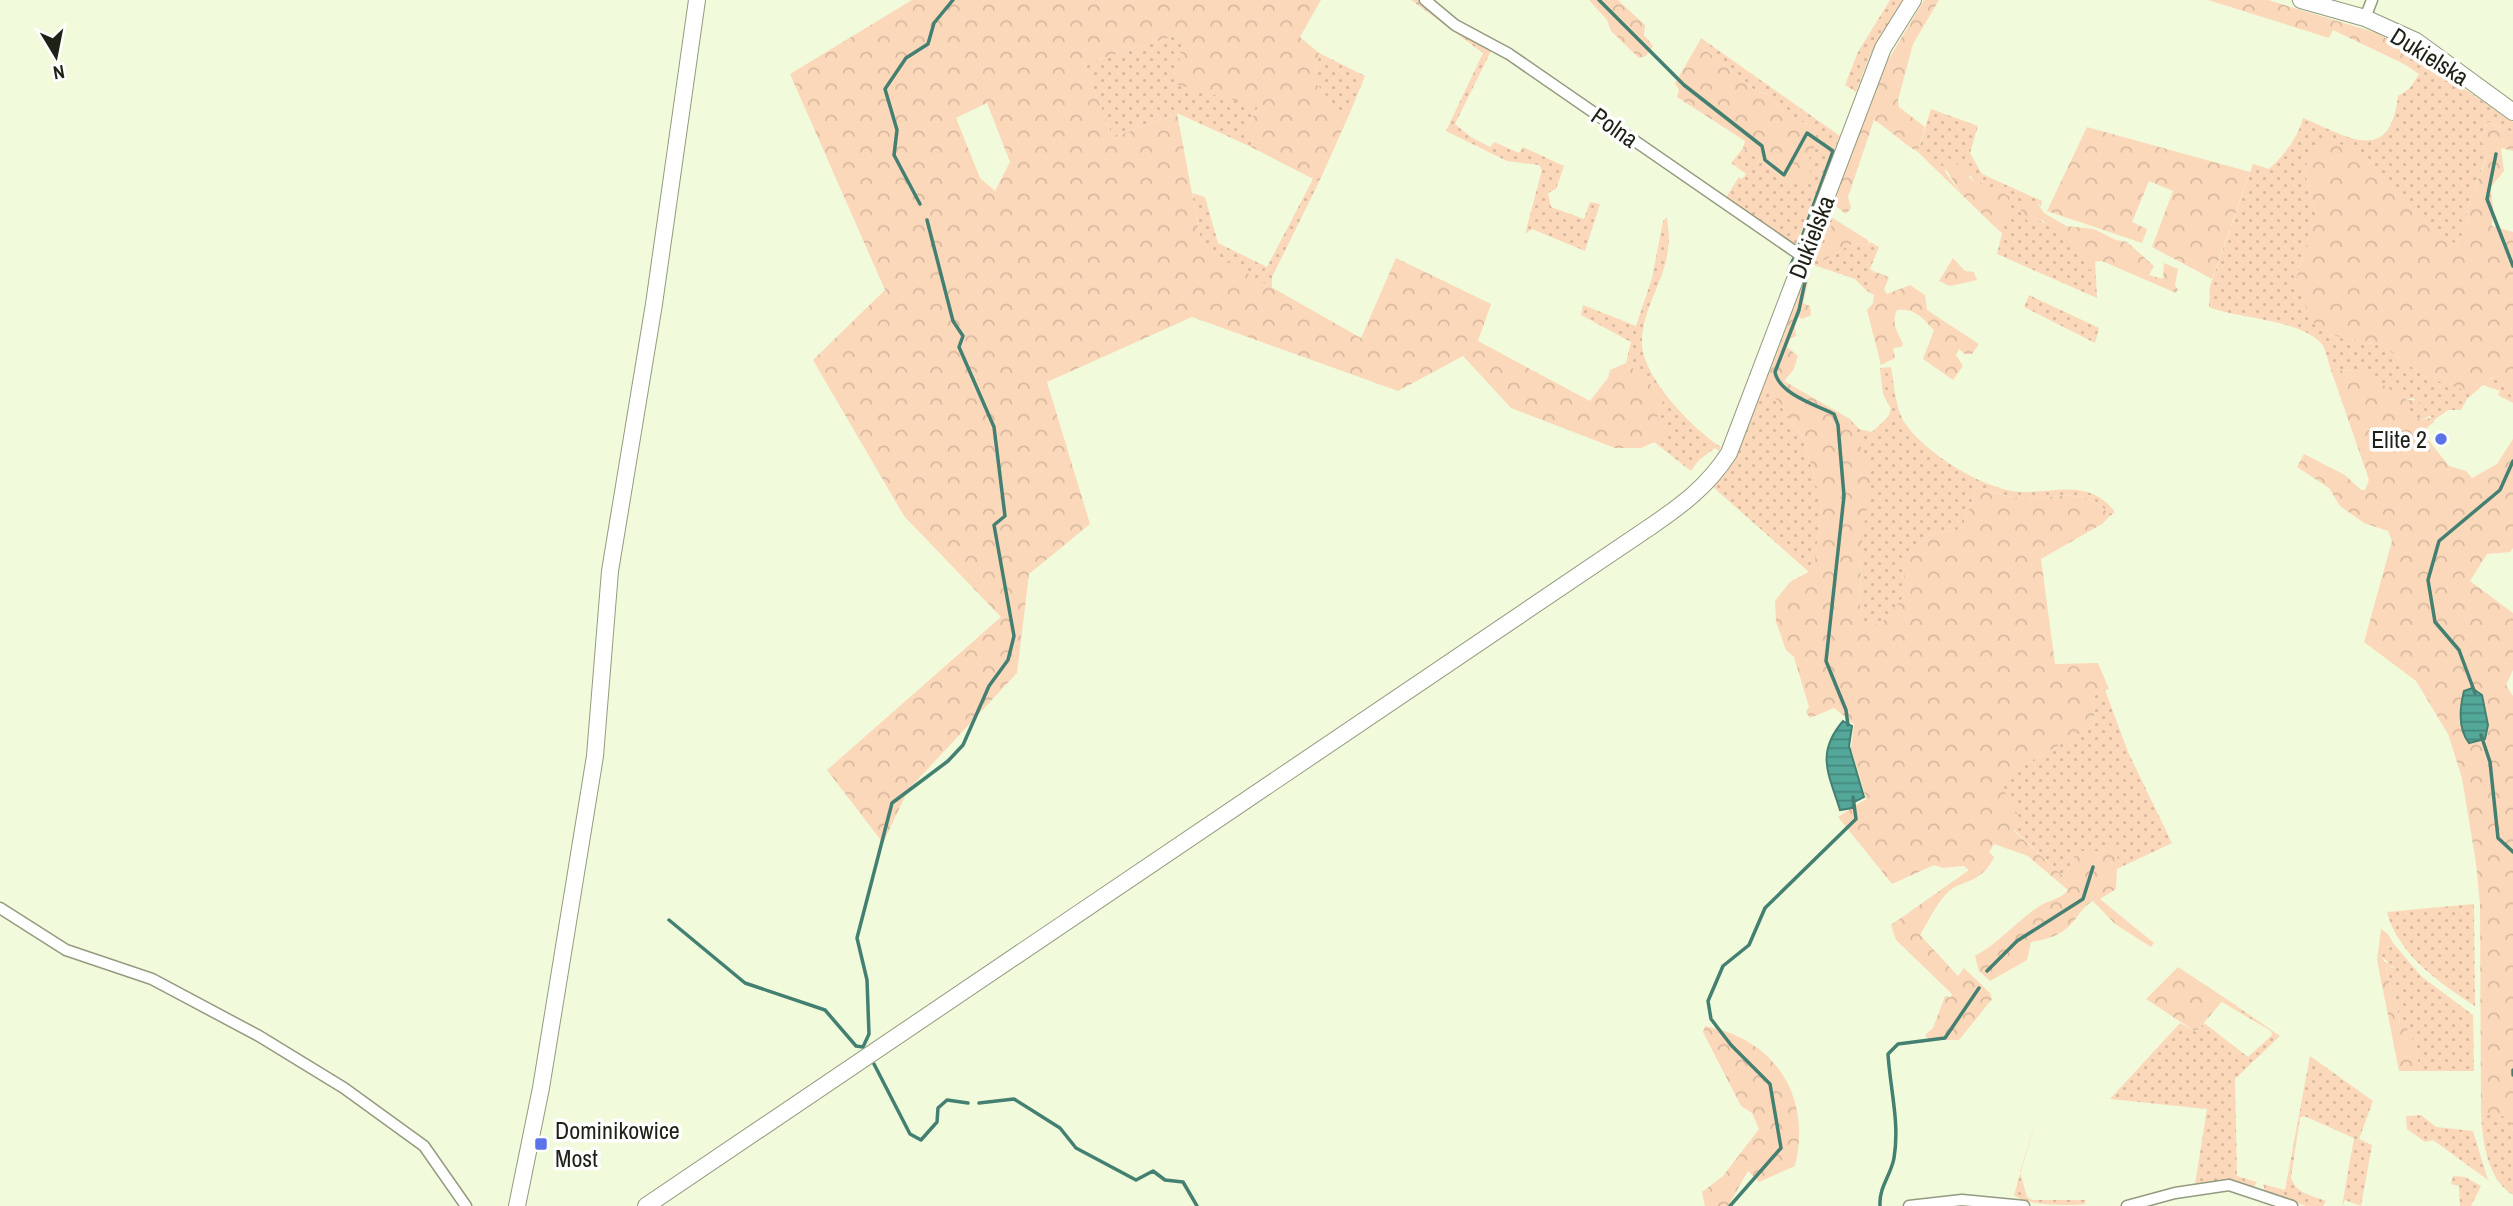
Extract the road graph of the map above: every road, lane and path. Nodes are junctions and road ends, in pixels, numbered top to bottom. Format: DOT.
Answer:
graph roads {
  1 [pos="697,0"];
  2 [pos="1425,0"];
  3 [pos="1913,0"];
  4 [pos="2301,0"];
  5 [pos="2372,0"];
  6 [pos="2365,18"];
  7 [pos="2513,112"];
  8 [pos="1803,257"];
  9 [pos="0,908"];
  10 [pos="2005,1205"];
  11 [pos="466,1206"];
  12 [pos="517,1206"];
  13 [pos="646,1206"];
  14 [pos="1909,1206"];
  15 [pos="2024,1206"];
  16 [pos="2127,1206"];
  17 [pos="2292,1206"];
  1 -- 12 [label="main road"];
  2 -- 8 [label="street, Polna"];
  3 -- 8 [label="main road, Dukielska"];
  4 -- 6 [label="main road, Dukielska"];
  5 -- 6 [label="street"];
  6 -- 7 [label="main road, Dukielska"];
  8 -- 13 [label="main road, Dukielska"];
  9 -- 11 [label="street"];
  10 -- 14 [label="street"];
  10 -- 15 [label="street"];
  16 -- 17 [label="street"];
}
